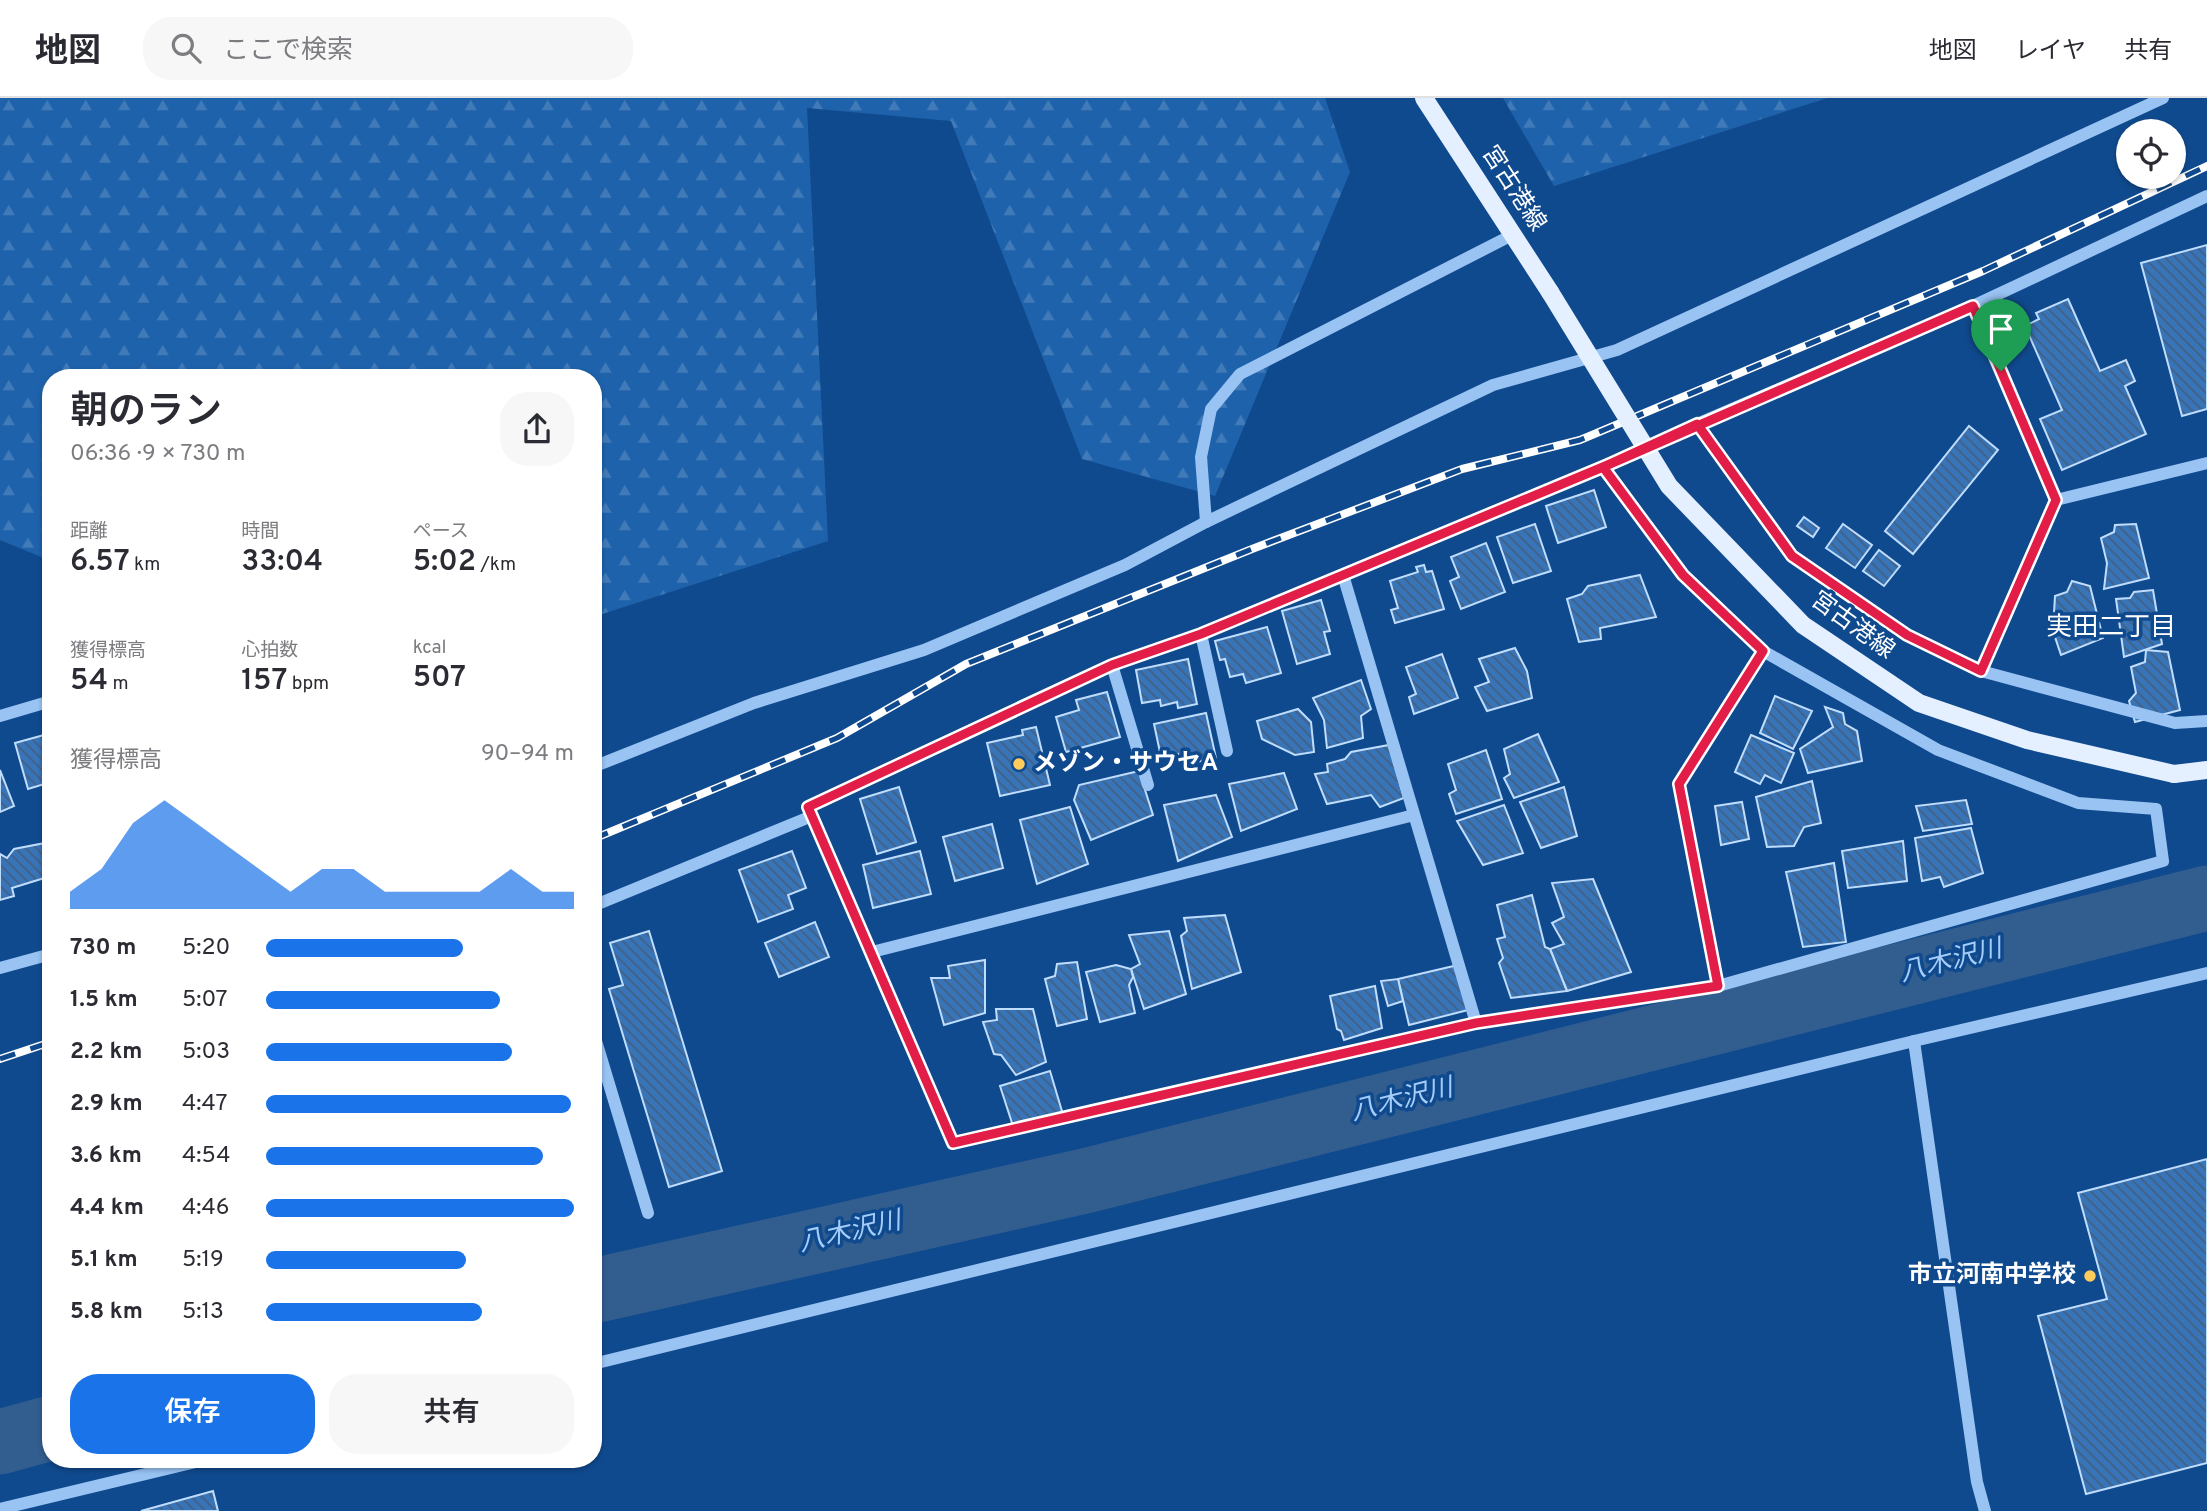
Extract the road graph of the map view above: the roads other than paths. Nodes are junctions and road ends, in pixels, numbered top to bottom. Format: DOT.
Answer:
graph roads {
  1 [pos="1424,98"];
  2 [pos="2163,98"];
  3 [pos="2207,195"];
  4 [pos="1514,234"];
  5 [pos="1973,306"];
  6 [pos="1697,424"];
  7 [pos="2207,463"];
  8 [pos="1603,467"];
  9 [pos="2056,500"];
  10 [pos="1206,522"];
  11 [pos="1343,575"];
  12 [pos="1201,634"];
  13 [pos="1763,651"];
  14 [pos="1112,665"];
  15 [pos="1981,671"];
  16 [pos="42,704"];
  17 [pos="0,716"];
  18 [pos="2207,721"];
  19 [pos="1227,751"];
  20 [pos="602,763"];
  21 [pos="2207,770"];
  22 [pos="1148,785"];
  23 [pos="812,816"];
  24 [pos="1414,816"];
  25 [pos="602,902"];
  26 [pos="872,952"];
  27 [pos="42,956"];
  28 [pos="0,968"];
  29 [pos="2207,973"];
  30 [pos="1718,986"];
  31 [pos="1476,1023"];
  32 [pos="1914,1041"];
  33 [pos="602,1061"];
  34 [pos="648,1213"];
  35 [pos="602,1362"];
  36 [pos="171,1468"];
  37 [pos="0,1509"];
  38 [pos="1985,1511"];
  1 -- 4 [label="main road, 宮古港線"];
  2 -- 10 [label="street"];
  3 -- 5 [label="street"];
  4 -- 10 [label="street"];
  4 -- 21 [label="main road, 宮古港線, bridge"];
  5 -- 6 [label="street"];
  5 -- 9 [label="street"];
  6 -- 8 [label="street"];
  6 -- 15 [label="street"];
  7 -- 9 [label="street"];
  8 -- 11 [label="street"];
  8 -- 13 [label="street"];
  9 -- 15 [label="street"];
  10 -- 20 [label="street"];
  11 -- 12 [label="street"];
  11 -- 24 [label="street"];
  12 -- 14 [label="street"];
  12 -- 19 [label="street"];
  13 -- 30 [label="street"];
  13 -- 30 [label="street"];
  14 -- 22 [label="street"];
  14 -- 23 [label="street"];
  15 -- 18 [label="street"];
  16 -- 17 [label="street"];
  23 -- 25 [label="street"];
  23 -- 26 [label="street"];
  24 -- 26 [label="street"];
  24 -- 31 [label="street"];
  26 -- 31 [label="street"];
  27 -- 28 [label="street"];
  29 -- 32 [label="street"];
  30 -- 31 [label="street"];
  32 -- 35 [label="street"];
  32 -- 38 [label="street"];
  33 -- 34 [label="street"];
  36 -- 37 [label="street"];
}
